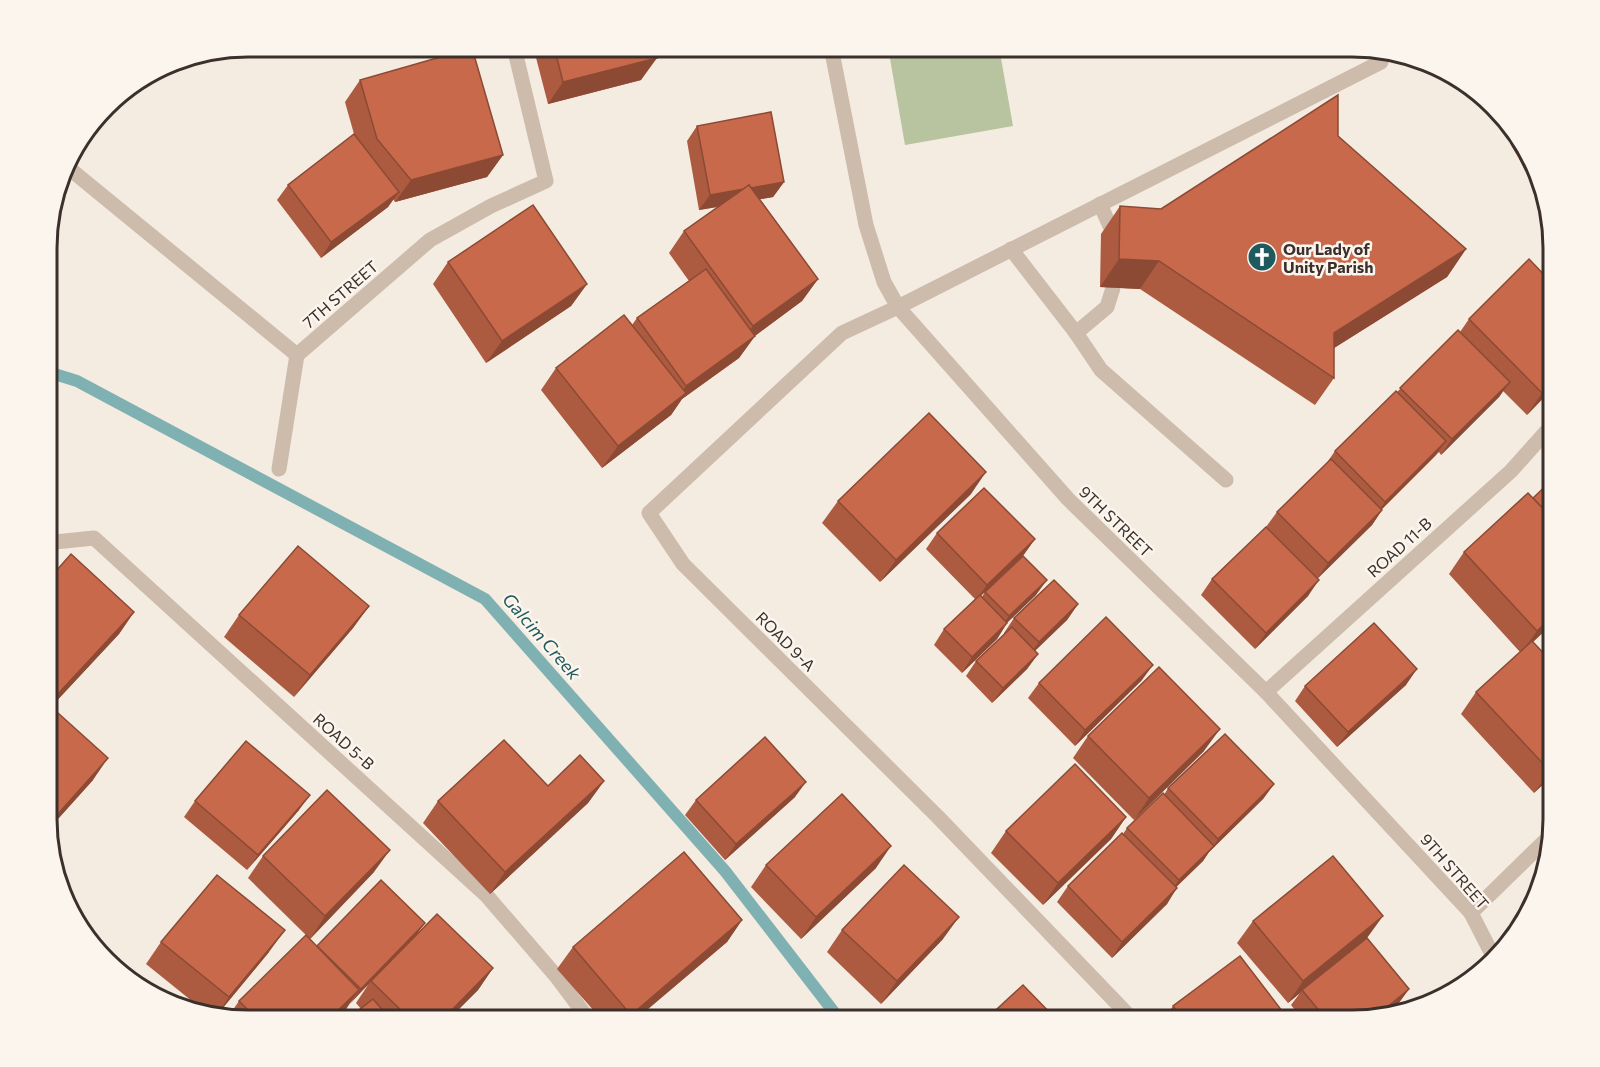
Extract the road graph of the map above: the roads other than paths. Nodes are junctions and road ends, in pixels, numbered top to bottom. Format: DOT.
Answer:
graph roads {
  1 [pos="517,57"];
  2 [pos="833,57"];
  3 [pos="1379,59"];
  4 [pos="74,171"];
  5 [pos="1100,204"];
  6 [pos="1113,235"];
  7 [pos="1011,249"];
  8 [pos="1113,288"];
  9 [pos="898,307"];
  10 [pos="1076,333"];
  11 [pos="297,355"];
  12 [pos="1543,435"];
  13 [pos="279,469"];
  14 [pos="1226,480"];
  15 [pos="57,543"];
  16 [pos="1266,693"];
  17 [pos="1541,845"];
  18 [pos="1471,913"];
  19 [pos="1490,951"];
  20 [pos="582,1010"];
  21 [pos="1123,1010"];
  1 -- 11 [label="street, 7TH STREET"];
  2 -- 9 [label="street, 9TH STREET"];
  3 -- 5 [label="street"];
  4 -- 11 [label="street"];
  5 -- 6 [label="street"];
  5 -- 7 [label="street"];
  7 -- 9 [label="street"];
  7 -- 10 [label="street"];
  8 -- 10 [label="street"];
  9 -- 16 [label="street, 9TH STREET"];
  9 -- 21 [label="street, ROAD 9-A"];
  10 -- 14 [label="street"];
  11 -- 13 [label="street"];
  12 -- 16 [label="street, ROAD 11-B"];
  15 -- 20 [label="street, ROAD 5-B"];
  16 -- 18 [label="street, 9TH STREET"];
  17 -- 18 [label="street"];
  18 -- 19 [label="street, 9TH STREET"];
}
